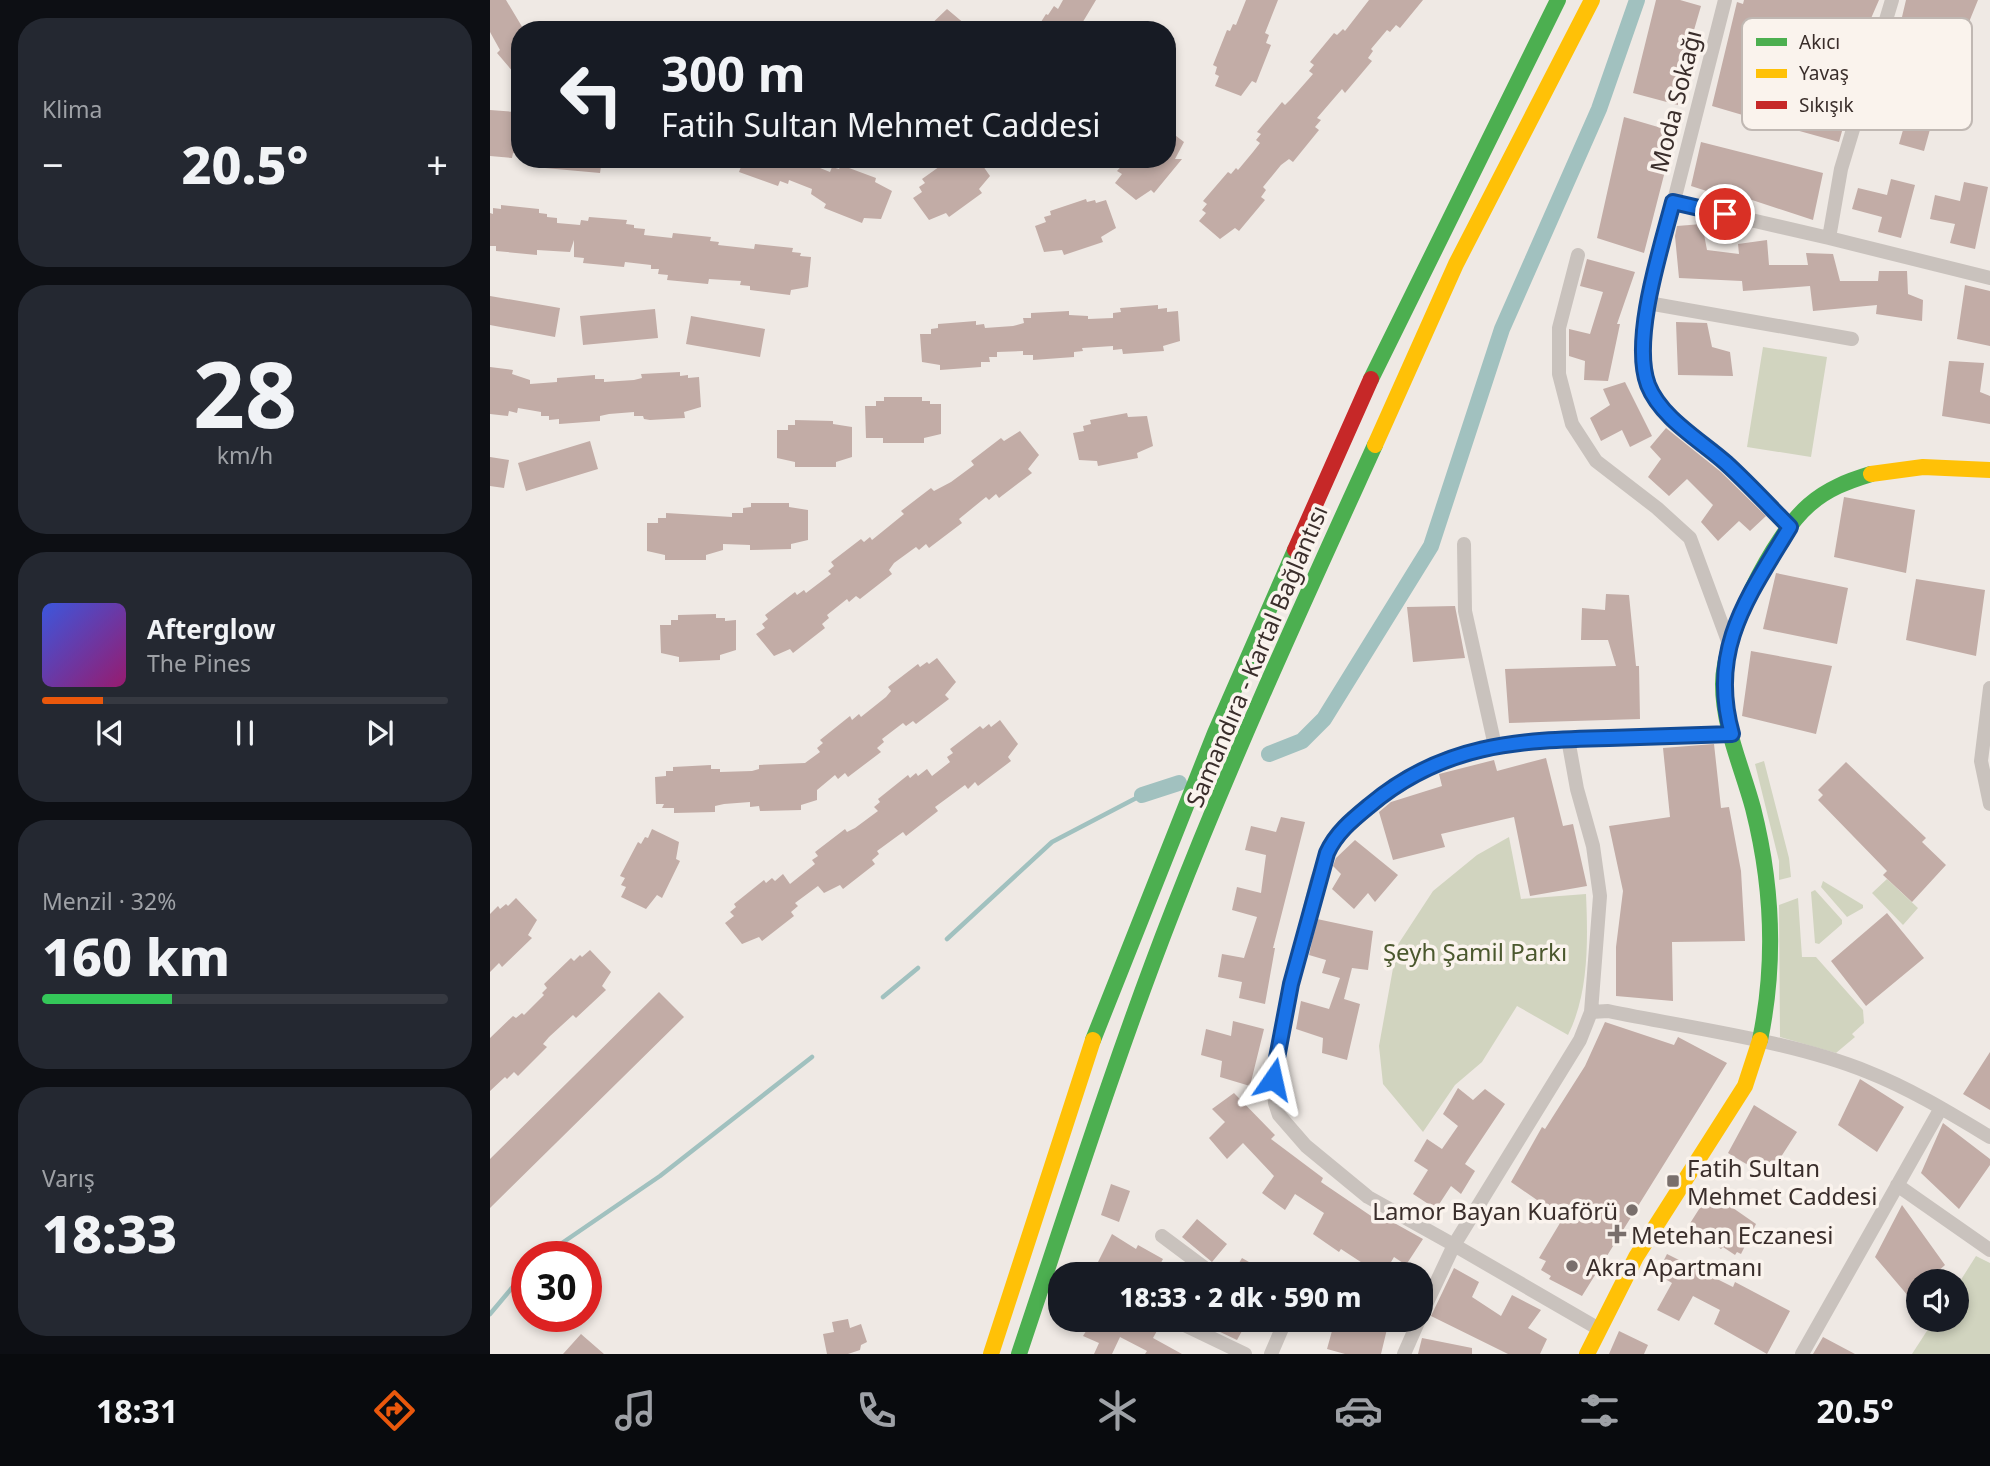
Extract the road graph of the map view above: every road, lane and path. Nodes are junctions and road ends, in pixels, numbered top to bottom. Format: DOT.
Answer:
graph roads {
  1 [pos="1558,0"];
  2 [pos="1591,0"];
  3 [pos="1725,0"];
  4 [pos="1892,0"];
  5 [pos="1886,18"];
  6 [pos="1852,130"];
  7 [pos="1673,202"];
  8 [pos="1829,238"];
  9 [pos="1578,255"];
  10 [pos="1990,278"];
  11 [pos="1648,303"];
  12 [pos="1852,339"];
  13 [pos="1990,470"];
  14 [pos="1790,527"];
  15 [pos="1464,544"];
  16 [pos="1728,641"];
  17 [pos="1990,688"];
  18 [pos="1732,734"];
  19 [pos="1567,739"];
  20 [pos="1495,746"];
  21 [pos="1990,804"];
  22 [pos="1591,1012"];
  23 [pos="1759,1042"];
  24 [pos="1941,1108"];
  25 [pos="1990,1137"];
  26 [pos="1897,1185"];
  27 [pos="1162,1236"];
  28 [pos="1454,1245"];
  29 [pos="1990,1250"];
  30 [pos="1197,1262"];
  31 [pos="1433,1289"];
  32 [pos="1599,1329"];
  33 [pos="1199,1332"];
  34 [pos="1280,1332"];
  35 [pos="1414,1332"];
  36 [pos="992,1354"];
  37 [pos="1019,1354"];
  38 [pos="1245,1354"];
  39 [pos="1270,1354"];
  40 [pos="1404,1354"];
  41 [pos="1587,1354"];
  42 [pos="1802,1354"];
  1 -- 36 [label="main road, Samandıra - Kartal Bağlantısı"];
  2 -- 37 [label="main road, Samandıra - Kartal Bağlantısı"];
  3 -- 7 [label="street, Moda Sokağı"];
  4 -- 5 [label="street"];
  6 -- 8 [label="street"];
  7 -- 8 [label="street"];
  7 -- 11 [label="street, Moda Sokağı"];
  8 -- 10 [label="street"];
  9 -- 16 [label="street"];
  11 -- 12 [label="street"];
  11 -- 14 [label="street, Moda Sokağı"];
  13 -- 14 [label="main road"];
  14 -- 16 [label="main road"];
  15 -- 20 [label="street"];
  16 -- 18 [label="main road"];
  17 -- 21 [label="street"];
  18 -- 19 [label="street"];
  18 -- 23 [label="main road"];
  19 -- 20 [label="street"];
  19 -- 22 [label="street"];
  20 -- 28 [label="street"];
  22 -- 23 [label="street"];
  22 -- 28 [label="street"];
  23 -- 24 [label="street"];
  23 -- 32 [label="main road"];
  24 -- 25 [label="street"];
  24 -- 26 [label="street"];
  26 -- 29 [label="street"];
  26 -- 42 [label="street"];
  27 -- 30 [label="street"];
  28 -- 31 [label="street"];
  28 -- 32 [label="street"];
  32 -- 41 [label="main road"];
  33 -- 38 [label="street"];
  34 -- 39 [label="street"];
  35 -- 40 [label="street"];
}
